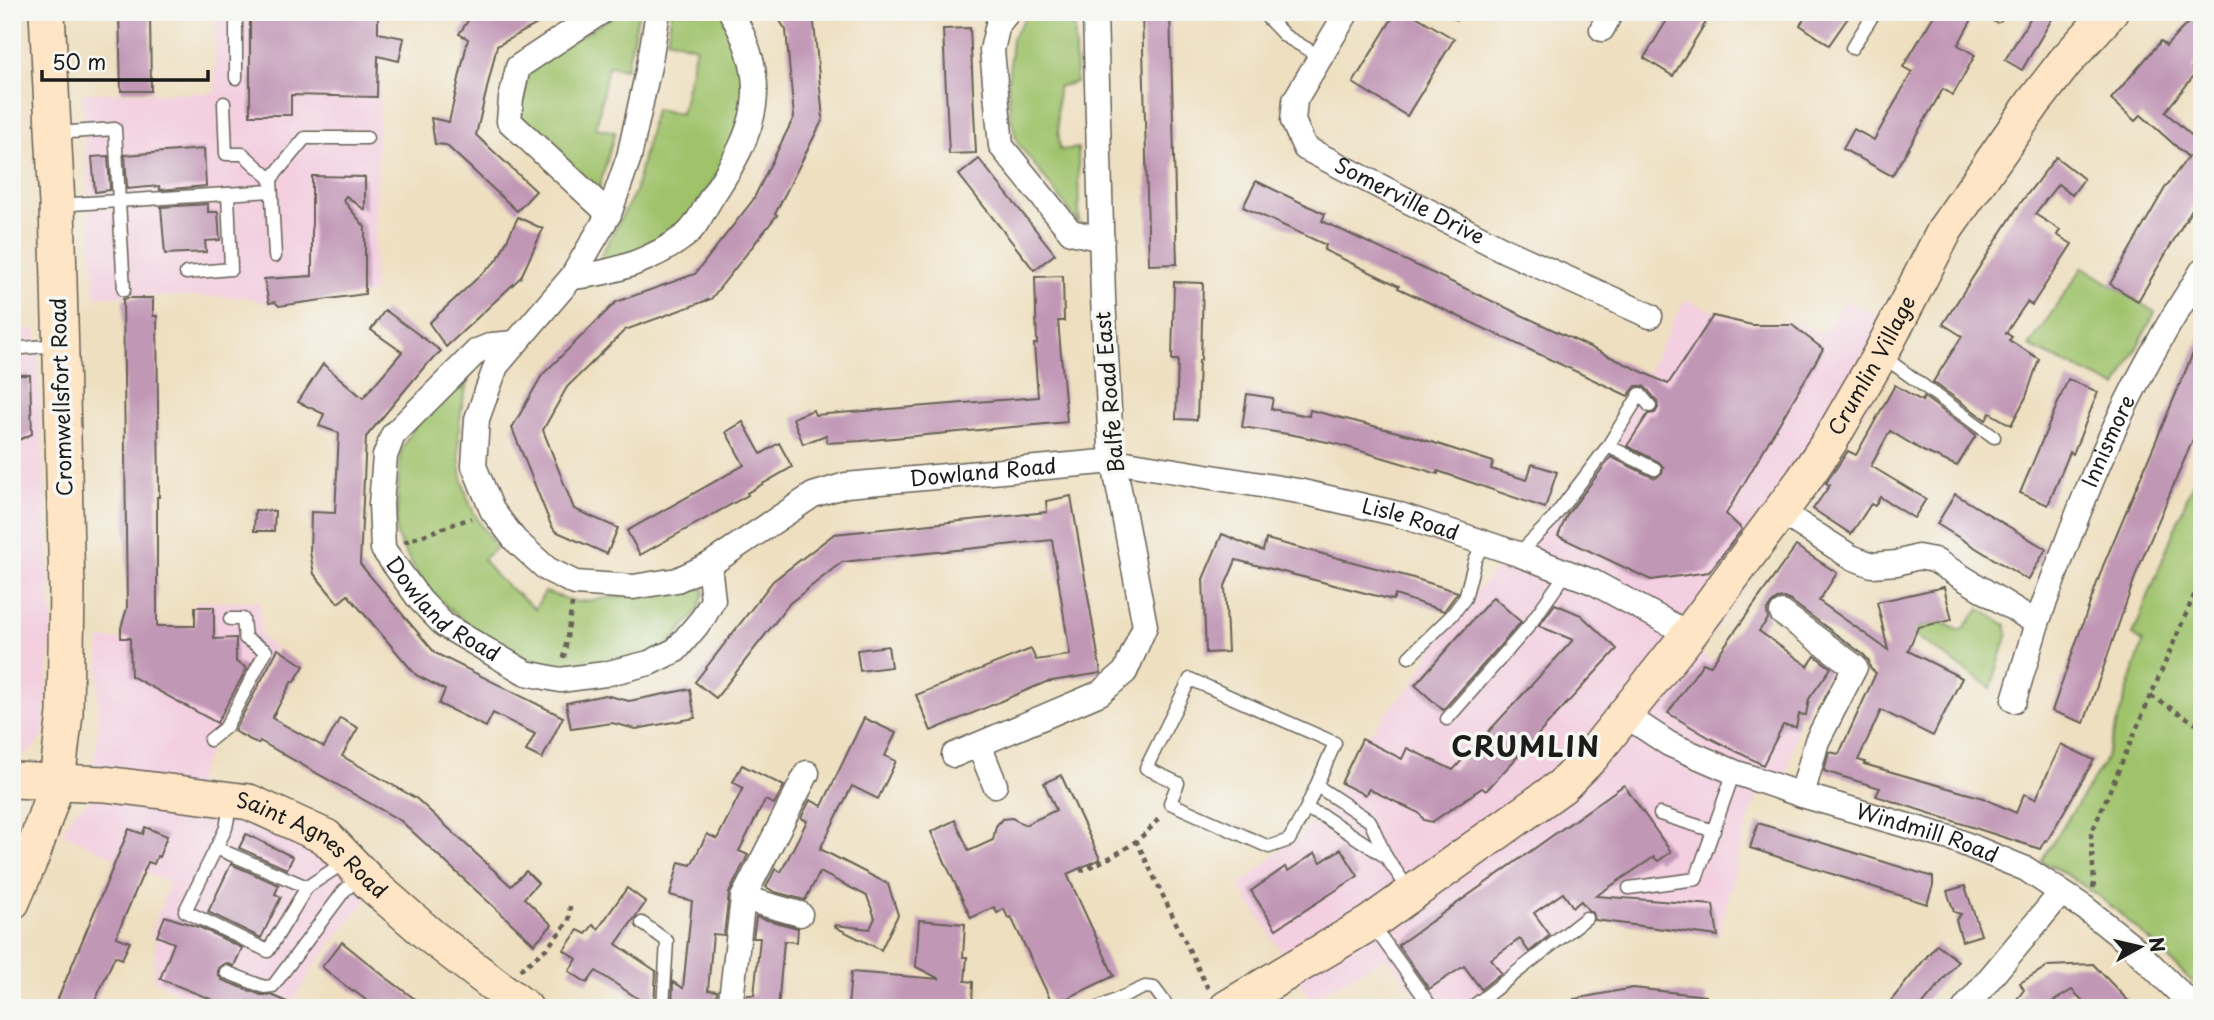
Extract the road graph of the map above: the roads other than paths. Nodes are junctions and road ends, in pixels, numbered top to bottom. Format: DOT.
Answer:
graph roads {
  1 [pos="47,12"];
  2 [pos="236,12"];
  3 [pos="601,12"];
  4 [pos="658,12"];
  5 [pos="731,12"];
  6 [pos="1008,12"];
  7 [pos="1095,12"];
  8 [pos="1262,12"];
  9 [pos="1347,12"];
  10 [pos="1875,12"];
  11 [pos="2110,12"];
  12 [pos="1852,48"];
  13 [pos="1321,57"];
  14 [pos="236,78"];
  15 [pos="224,103"];
  16 [pos="54,133"];
  17 [pos="367,138"];
  18 [pos="271,185"];
  19 [pos="228,194"];
  20 [pos="119,201"];
  21 [pos="57,205"];
  22 [pos="609,214"];
  23 [pos="1101,239"];
  24 [pos="275,256"];
  25 [pos="2202,271"];
  26 [pos="186,273"];
  27 [pos="572,277"];
  28 [pos="124,290"];
  29 [pos="1650,316"];
  30 [pos="515,343"];
  31 [pos="60,345"];
  32 [pos="12,349"];
  33 [pos="1880,355"];
  34 [pos="1650,406"];
  35 [pos="1994,437"];
  36 [pos="1608,446"];
  37 [pos="1114,461"];
  38 [pos="1655,468"];
  39 [pos="1781,513"];
  40 [pos="1483,542"];
  41 [pos="1518,554"];
  42 [pos="709,565"];
  43 [pos="1567,572"];
  44 [pos="1782,614"];
  45 [pos="230,619"];
  46 [pos="2037,623"];
  47 [pos="1689,634"];
  48 [pos="1409,657"];
  49 [pos="2014,700"];
  50 [pos="1625,715"];
  51 [pos="1447,719"];
  52 [pos="210,740"];
  53 [pos="979,744"];
  54 [pos="954,755"];
  55 [pos="1734,772"];
  56 [pos="807,773"];
  57 [pos="12,780"];
  58 [pos="57,782"];
  59 [pos="995,785"];
  60 [pos="1317,786"];
  61 [pos="1802,795"];
  62 [pos="231,800"];
  63 [pos="1306,809"];
  64 [pos="1660,814"];
  65 [pos="1714,831"];
  66 [pos="216,848"];
  67 [pos="1387,857"];
  68 [pos="355,868"];
  69 [pos="307,887"];
  70 [pos="1629,888"];
  71 [pos="2061,893"];
  72 [pos="1412,894"];
  73 [pos="743,898"];
  74 [pos="12,902"];
  75 [pos="800,914"];
  76 [pos="1586,918"];
  77 [pos="642,923"];
  78 [pos="1370,923"];
  79 [pos="226,972"];
  80 [pos="519,992"];
  81 [pos="1219,1002"];
  82 [pos="663,1008"];
  83 [pos="730,1008"];
  84 [pos="1098,1008"];
  85 [pos="1169,1008"];
  86 [pos="1432,1008"];
  87 [pos="1471,1008"];
  88 [pos="1965,1008"];
  89 [pos="2195,1008"];
  1 -- 16 [label="street, Cromwellsfort Road"];
  2 -- 14 [label="lane"];
  3 -- 22 [label="street"];
  4 -- 22 [label="street, Dowland Road"];
  5 -- 27 [label="street"];
  6 -- 23 [label="street"];
  7 -- 23 [label="street, Balfe Road East"];
  8 -- 13 [label="lane"];
  9 -- 13 [label="street, Somerville Drive"];
  10 -- 12 [label="lane"];
  11 -- 33 [label="street, Crumlin Village"];
  13 -- 29 [label="street, Somerville Drive"];
  15 -- 18 [label="lane"];
  16 -- 20 [label="lane"];
  16 -- 21 [label="street, Cromwellsfort Road"];
  17 -- 18 [label="lane"];
  18 -- 19 [label="lane"];
  18 -- 24 [label="lane"];
  19 -- 20 [label="lane"];
  19 -- 26 [label="lane"];
  20 -- 21 [label="lane"];
  20 -- 28 [label="lane"];
  21 -- 31 [label="street, Cromwellsfort Road"];
  22 -- 27 [label="street, Dowland Road"];
  23 -- 37 [label="street, Balfe Road East"];
  25 -- 46 [label="street, Innismore"];
  27 -- 30 [label="street, Dowland Road"];
  30 -- 42 [label="street, Dowland Road"];
  30 -- 42 [label="street, Dowland Road"];
  31 -- 32 [label="lane"];
  31 -- 58 [label="street, Cromwellsfort Road"];
  33 -- 35 [label="lane"];
  33 -- 39 [label="street, Crumlin Village"];
  34 -- 36 [label="lane"];
  36 -- 38 [label="lane"];
  36 -- 41 [label="lane"];
  37 -- 40 [label="street, Lisle Road"];
  37 -- 42 [label="street, Dowland Road"];
  37 -- 53 [label="street, Balfe Road East"];
  39 -- 46 [label="street"];
  39 -- 47 [label="street, Crumlin Village"];
  40 -- 41 [label="street, Lisle Road"];
  40 -- 48 [label="lane"];
  41 -- 43 [label="street, Lisle Road"];
  43 -- 47 [label="street, Lisle Road"];
  43 -- 51 [label="lane"];
  44 -- 61 [label="street"];
  45 -- 52 [label="lane"];
  46 -- 49 [label="street, Innismore"];
  47 -- 50 [label="street, Crumlin Village"];
  50 -- 55 [label="street, Windmill Road"];
  50 -- 72 [label="street, Crumlin Village"];
  53 -- 54 [label="street"];
  53 -- 59 [label="street"];
  55 -- 61 [label="street, Windmill Road"];
  55 -- 65 [label="lane"];
  56 -- 73 [label="street"];
  57 -- 58 [label="street, Saint Agnes Road"];
  58 -- 62 [label="street, Saint Agnes Road"];
  58 -- 74 [label="street, Cromwellsfort Road"];
  60 -- 63 [label="lane"];
  60 -- 63 [label="lane"];
  60 -- 67 [label="lane"];
  61 -- 71 [label="street, Windmill Road"];
  62 -- 66 [label="lane"];
  62 -- 68 [label="street, Saint Agnes Road"];
  63 -- 67 [label="lane"];
  64 -- 65 [label="lane"];
  65 -- 70 [label="lane"];
  66 -- 69 [label="lane"];
  66 -- 69 [label="lane"];
  67 -- 72 [label="lane"];
  68 -- 69 [label="lane"];
  68 -- 79 [label="lane"];
  68 -- 80 [label="street, Saint Agnes Road"];
  71 -- 88 [label="street"];
  71 -- 89 [label="street, Windmill Road"];
  72 -- 78 [label="street, Crumlin Village"];
  73 -- 75 [label="street"];
  73 -- 83 [label="street"];
  76 -- 87 [label="lane"];
  77 -- 82 [label="lane"];
  78 -- 81 [label="street, Crumlin Village"];
  78 -- 86 [label="lane"];
  84 -- 85 [label="lane"];
}
